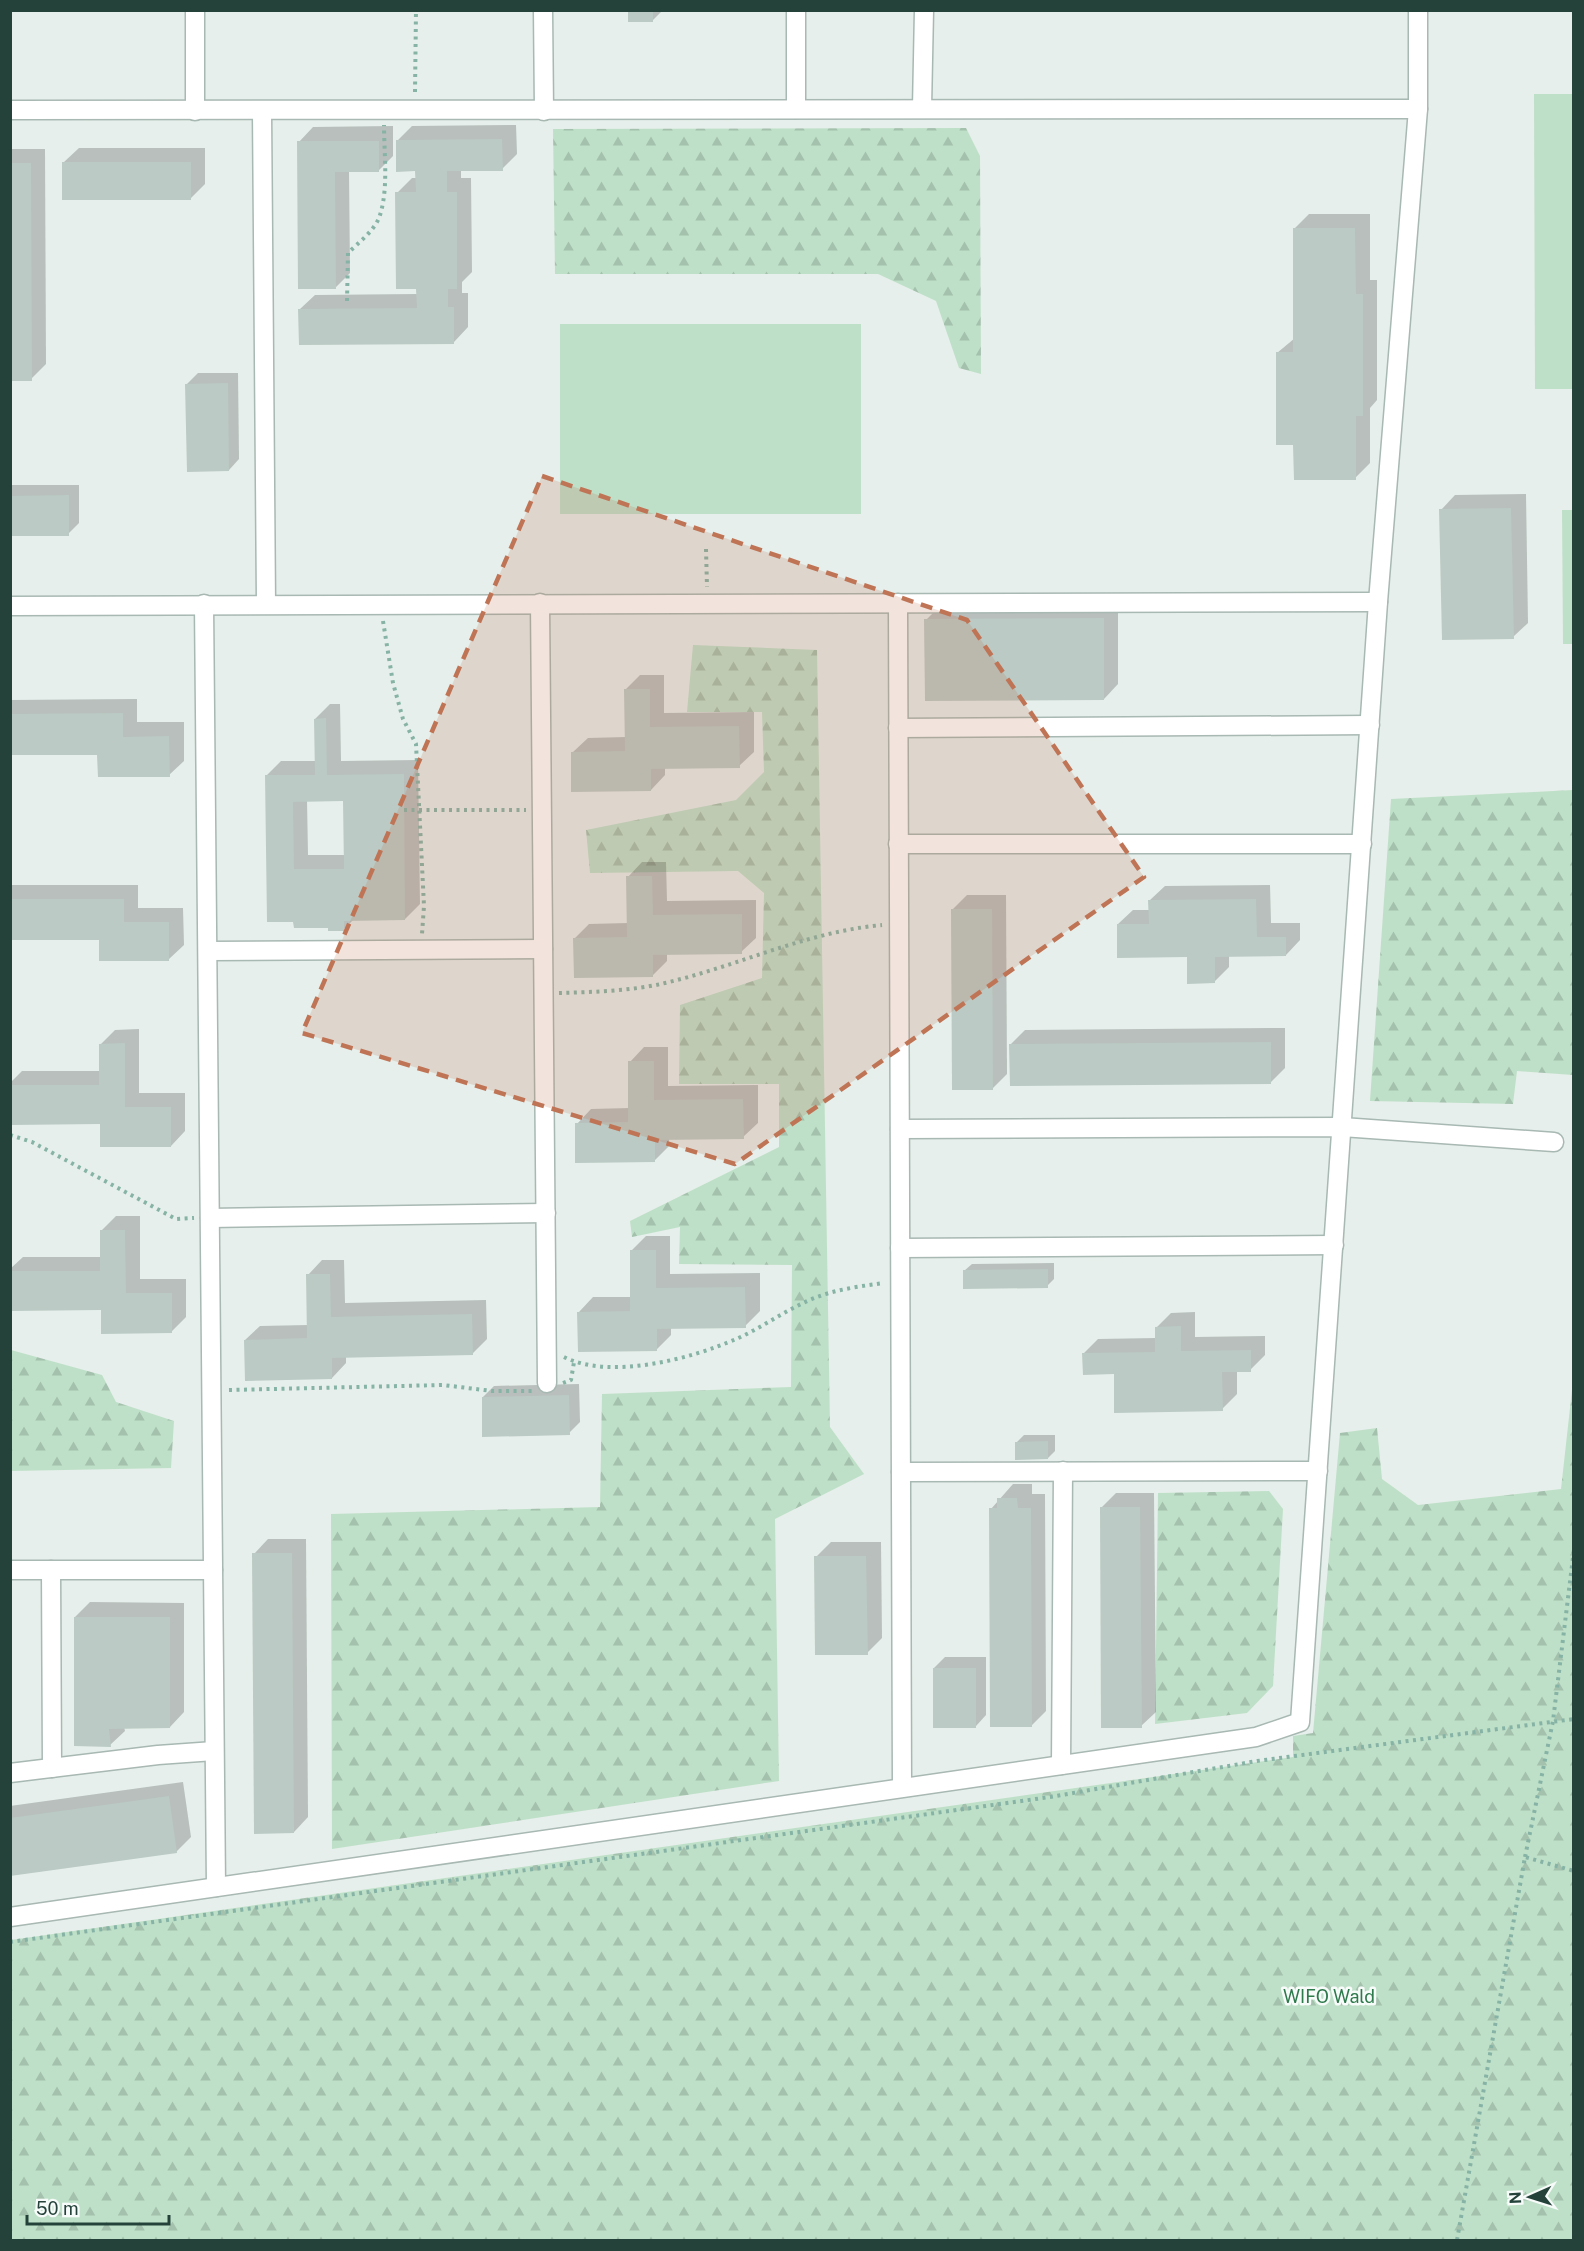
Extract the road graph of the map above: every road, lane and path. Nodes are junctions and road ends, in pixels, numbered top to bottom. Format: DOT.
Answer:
graph roads {
  1 [pos="195,10"];
  2 [pos="416,10"];
  3 [pos="543,10"];
  4 [pos="796,10"];
  5 [pos="924,10"];
  6 [pos="1418,10"];
  7 [pos="796,108"];
  8 [pos="922,108"];
  9 [pos="1418,109"];
  10 [pos="10,110"];
  11 [pos="195,111"];
  12 [pos="262,111"];
  13 [pos="384,111"];
  14 [pos="415,111"];
  15 [pos="544,111"];
  16 [pos="347,301"];
  17 [pos="706,549"];
  18 [pos="1378,602"];
  19 [pos="540,603"];
  20 [pos="708,603"];
  21 [pos="897,603"];
  22 [pos="204,604"];
  23 [pos="266,604"];
  24 [pos="381,604"];
  25 [pos="10,606"];
  26 [pos="1370,725"];
  27 [pos="898,728"];
  28 [pos="404,810"];
  29 [pos="420,810"];
  30 [pos="542,810"];
  31 [pos="898,844"];
  32 [pos="1362,844"];
  33 [pos="899,923"];
  34 [pos="543,949"];
  35 [pos="421,950"];
  36 [pos="208,951"];
  37 [pos="544,993"];
  38 [pos="1342,1126"];
  39 [pos="900,1129"];
  40 [pos="10,1135"];
  41 [pos="1554,1142"];
  42 [pos="546,1214"];
  43 [pos="210,1218"];
  44 [pos="1334,1245"];
  45 [pos="900,1248"];
  46 [pos="900,1281"];
  47 [pos="547,1349"];
  48 [pos="574,1362"];
  49 [pos="549,1385"];
  50 [pos="211,1390"];
  51 [pos="1318,1471"];
  52 [pos="901,1472"];
  53 [pos="1063,1472"];
  54 [pos="1574,1549"];
  55 [pos="10,1570"];
  56 [pos="51,1570"];
  57 [pos="213,1570"];
  58 [pos="1574,1719"];
  59 [pos="1553,1721"];
  60 [pos="214,1751"];
  61 [pos="1061,1765"];
  62 [pos="52,1768"];
  63 [pos="10,1773"];
  64 [pos="902,1787"];
  65 [pos="1525,1857"];
  66 [pos="1574,1871"];
  67 [pos="216,1887"];
  68 [pos="10,1917"];
  69 [pos="10,1942"];
  70 [pos="1457,2241"];
  1 -- 11 [label="lane"];
  2 -- 14 [label="path"];
  3 -- 15 [label="lane"];
  4 -- 7 [label="lane"];
  5 -- 8 [label="lane"];
  6 -- 9 [label="lane"];
  7 -- 8 [label="lane"];
  7 -- 15 [label="lane"];
  8 -- 9 [label="lane"];
  9 -- 18 [label="lane"];
  10 -- 11 [label="lane"];
  11 -- 12 [label="lane"];
  12 -- 13 [label="lane"];
  12 -- 23 [label="lane"];
  13 -- 14 [label="lane"];
  13 -- 16 [label="path"];
  14 -- 15 [label="lane"];
  17 -- 20 [label="path"];
  18 -- 21 [label="lane"];
  18 -- 26 [label="lane"];
  19 -- 20 [label="lane"];
  19 -- 24 [label="lane"];
  19 -- 30 [label="lane"];
  20 -- 21 [label="lane"];
  21 -- 27 [label="lane"];
  22 -- 23 [label="lane"];
  22 -- 25 [label="lane"];
  22 -- 36 [label="lane"];
  23 -- 24 [label="lane"];
  24 -- 29 [label="path"];
  26 -- 27 [label="lane"];
  26 -- 32 [label="lane"];
  27 -- 31 [label="lane"];
  28 -- 29 [label="path"];
  29 -- 30 [label="path"];
  29 -- 35 [label="path"];
  30 -- 34 [label="lane"];
  31 -- 32 [label="lane"];
  31 -- 33 [label="lane"];
  32 -- 38 [label="lane"];
  33 -- 37 [label="path"];
  33 -- 39 [label="lane"];
  34 -- 35 [label="lane"];
  34 -- 37 [label="lane"];
  35 -- 36 [label="lane"];
  36 -- 43 [label="lane"];
  37 -- 42 [label="lane"];
  38 -- 39 [label="lane"];
  38 -- 41 [label="lane"];
  38 -- 44 [label="lane"];
  39 -- 45 [label="lane"];
  40 -- 43 [label="path"];
  42 -- 43 [label="lane"];
  42 -- 47 [label="lane"];
  43 -- 50 [label="lane"];
  44 -- 45 [label="lane"];
  44 -- 51 [label="lane"];
  45 -- 46 [label="lane"];
  46 -- 48 [label="path"];
  46 -- 52 [label="lane"];
  47 -- 48 [label="path"];
  47 -- 49 [label="lane"];
  48 -- 49 [label="path"];
  49 -- 50 [label="path"];
  50 -- 57 [label="lane"];
  51 -- 53 [label="lane"];
  51 -- 61 [label="lane"];
  52 -- 53 [label="lane"];
  52 -- 64 [label="lane"];
  53 -- 61 [label="lane"];
  54 -- 59 [label="path"];
  55 -- 56 [label="lane"];
  56 -- 57 [label="lane"];
  56 -- 62 [label="lane"];
  57 -- 60 [label="lane"];
  58 -- 59 [label="path"];
  59 -- 65 [label="path"];
  59 -- 69 [label="path"];
  60 -- 62 [label="lane"];
  60 -- 67 [label="lane"];
  61 -- 64 [label="lane"];
  62 -- 63 [label="lane"];
  64 -- 67 [label="lane"];
  65 -- 66 [label="path"];
  65 -- 70 [label="path"];
  67 -- 68 [label="lane"];
}
